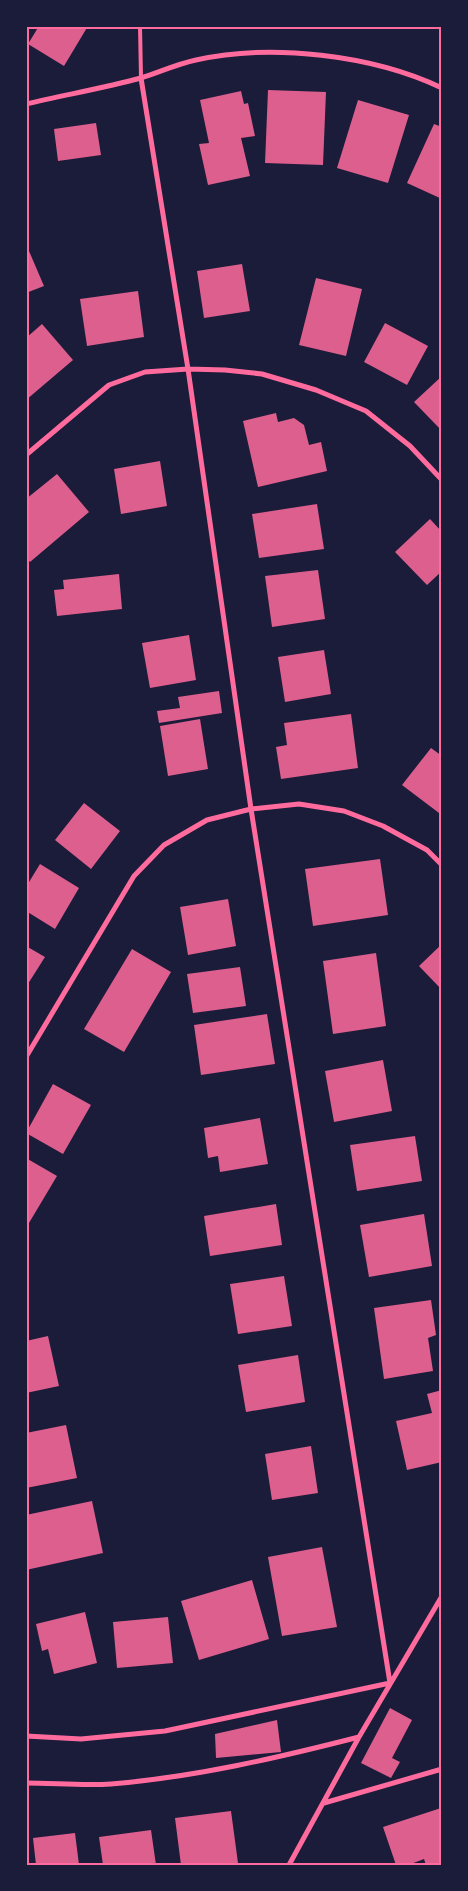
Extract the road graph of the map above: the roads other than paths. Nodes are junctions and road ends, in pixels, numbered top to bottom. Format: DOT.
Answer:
graph roads {
  1 [pos="140,26"];
  2 [pos="141,78"];
  3 [pos="442,88"];
  4 [pos="26,104"];
  5 [pos="188,369"];
  6 [pos="26,456"];
  7 [pos="442,480"];
  8 [pos="251,809"];
  9 [pos="442,864"];
  10 [pos="26,1057"];
  11 [pos="442,1596"];
  12 [pos="390,1682"];
  13 [pos="26,1736"];
  14 [pos="359,1736"];
  15 [pos="442,1769"];
  16 [pos="26,1783"];
  17 [pos="324,1803"];
  18 [pos="289,1865"];
  1 -- 2 [label="lane"];
  2 -- 3 [label="street"];
  2 -- 4 [label="street"];
  2 -- 5 [label="street"];
  5 -- 6 [label="street"];
  5 -- 7 [label="street"];
  5 -- 8 [label="street"];
  8 -- 9 [label="street"];
  8 -- 10 [label="street"];
  8 -- 12 [label="street"];
  11 -- 12 [label="street"];
  12 -- 13 [label="street"];
  12 -- 14 [label="street"];
  14 -- 16 [label="street"];
  14 -- 17 [label="street"];
  15 -- 17 [label="street"];
  17 -- 18 [label="street"];
}
